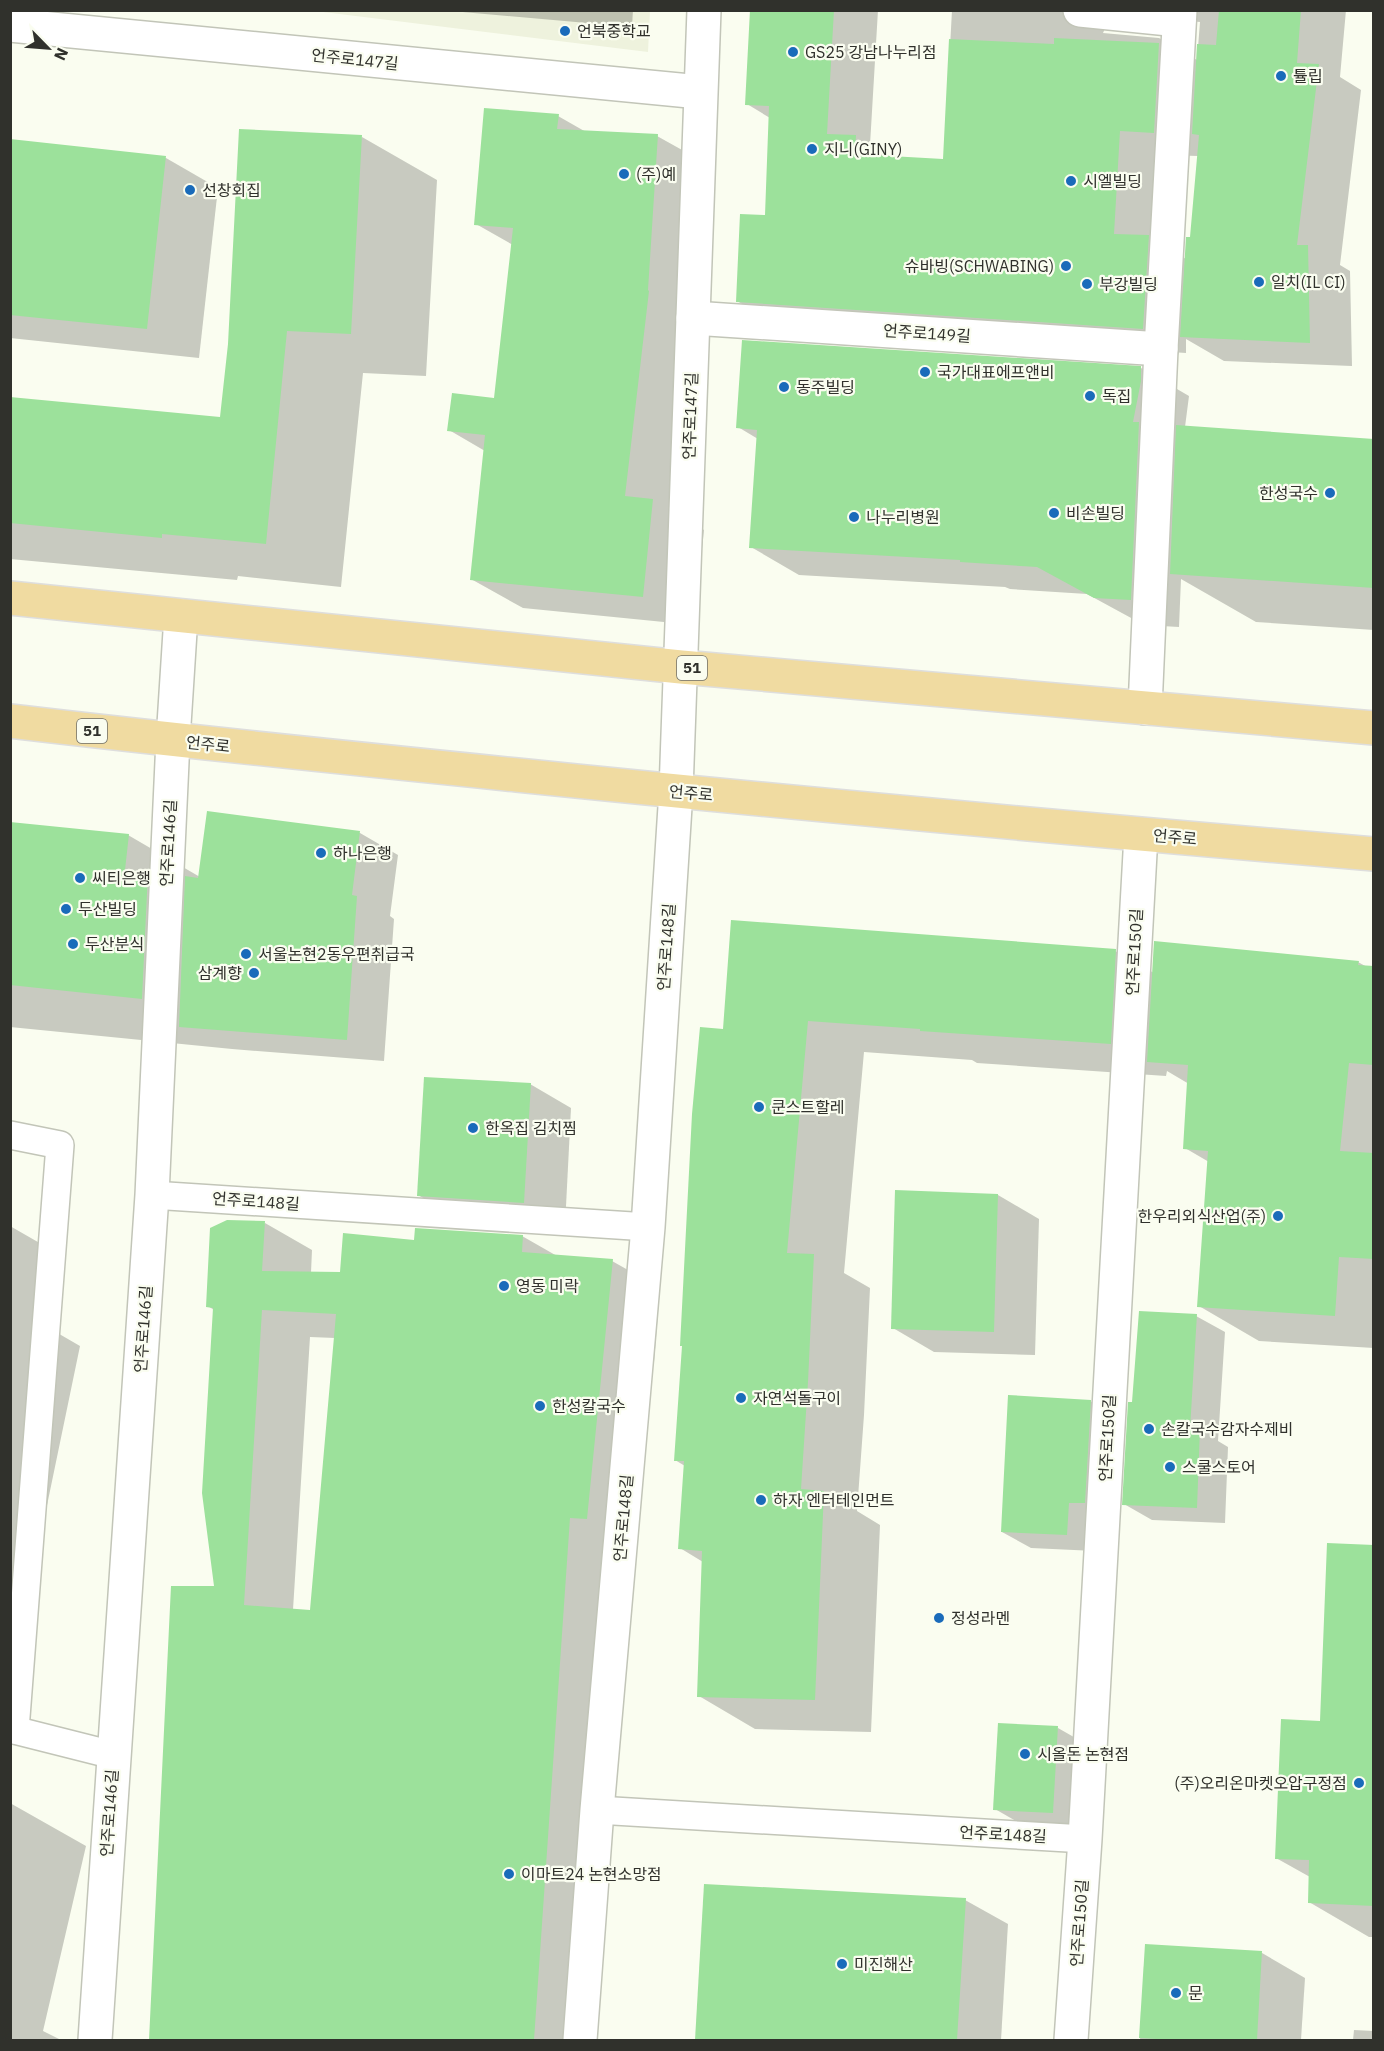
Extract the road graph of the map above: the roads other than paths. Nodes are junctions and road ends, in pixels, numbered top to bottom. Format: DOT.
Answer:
graph roads {
  1 [pos="704,10"];
  2 [pos="1080,10"];
  3 [pos="1180,15"];
  4 [pos="10,25"];
  5 [pos="700,92"];
  6 [pos="693,318"];
  7 [pos="1161,349"];
  8 [pos="10,598"];
  9 [pos="182,616"];
  10 [pos="681,667"];
  11 [pos="1145,708"];
  12 [pos="10,721"];
  13 [pos="1368,726"];
  14 [pos="173,741"];
  15 [pos="676,791"];
  16 [pos="1141,835"];
  17 [pos="1374,854"];
  18 [pos="10,1135"];
  19 [pos="152,1195"];
  20 [pos="648,1227"];
  21 [pos="13,1730"];
  22 [pos="113,1755"];
  23 [pos="597,1810"];
  24 [pos="1085,1839"];
  25 [pos="95,2040"];
  26 [pos="580,2040"];
  27 [pos="1071,2040"];
  1 -- 5 [label="street, 언주로147길"];
  2 -- 3 [label="street"];
  3 -- 7 [label="street"];
  4 -- 5 [label="street, 언주로147길"];
  5 -- 6 [label="street, 언주로147길"];
  6 -- 7 [label="street, 언주로149길"];
  6 -- 10 [label="street, 언주로147길"];
  7 -- 11 [label="street"];
  8 -- 9 [label="main road, 51"];
  9 -- 10 [label="main road, 51"];
  9 -- 14 [label="street, 언주로146길"];
  10 -- 11 [label="main road, 51"];
  10 -- 15 [label="street, 언주로148길"];
  11 -- 13 [label="main road, 51"];
  12 -- 14 [label="main road, 언주로 / 51"];
  14 -- 15 [label="main road, 언주로 / 51"];
  14 -- 19 [label="street, 언주로146길"];
  15 -- 16 [label="main road, 언주로 / 51"];
  15 -- 20 [label="street, 언주로148길"];
  16 -- 17 [label="main road, 언주로 / 51"];
  16 -- 24 [label="street, 언주로150길"];
  18 -- 21 [label="lane"];
  19 -- 20 [label="lane, 언주로148길"];
  19 -- 22 [label="street, 언주로146길"];
  20 -- 23 [label="street, 언주로148길"];
  21 -- 22 [label="lane"];
  22 -- 25 [label="street, 언주로146길"];
  23 -- 24 [label="lane, 언주로148길"];
  23 -- 26 [label="street, 언주로148길"];
  24 -- 27 [label="street, 언주로150길"];
}
